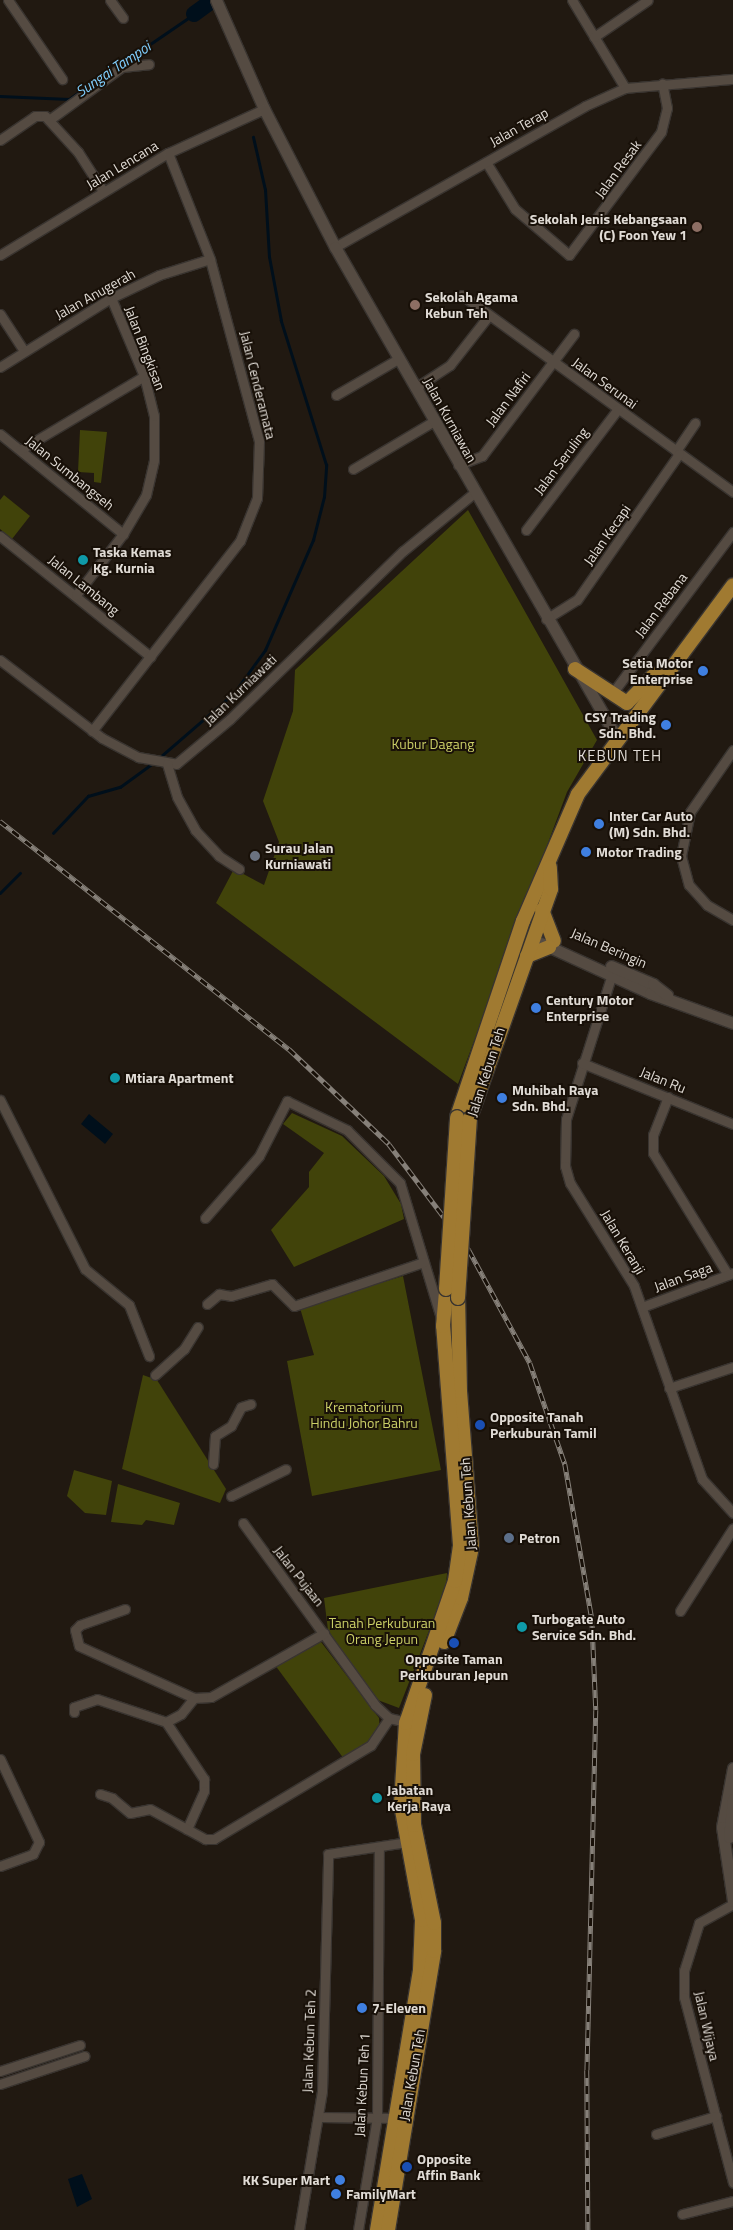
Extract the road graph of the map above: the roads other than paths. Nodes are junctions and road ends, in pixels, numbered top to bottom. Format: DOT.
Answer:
graph roads {
  1 [pos="8,0"];
  2 [pos="110,0"];
  3 [pos="216,0"];
  4 [pos="572,0"];
  5 [pos="648,0"];
  6 [pos="123,18"];
  7 [pos="594,37"];
  8 [pos="149,64"];
  9 [pos="62,79"];
  10 [pos="733,79"];
  11 [pos="662,83"];
  12 [pos="625,88"];
  13 [pos="259,112"];
  14 [pos="49,120"];
  15 [pos="0,140"];
  16 [pos="168,153"];
  17 [pos="486,162"];
  18 [pos="103,191"];
  19 [pos="335,247"];
  20 [pos="0,255"];
  21 [pos="210,259"];
  22 [pos="462,295"];
  23 [pos="111,298"];
  24 [pos="0,314"];
  25 [pos="489,315"];
  26 [pos="574,334"];
  27 [pos="24,350"];
  28 [pos="398,359"];
  29 [pos="552,362"];
  30 [pos="0,367"];
  31 [pos="144,376"];
  32 [pos="415,388"];
  33 [pos="336,395"];
  34 [pos="618,409"];
  35 [pos="434,421"];
  36 [pos="695,423"];
  37 [pos="0,434"];
  38 [pos="20,450"];
  39 [pos="677,453"];
  40 [pos="458,465"];
  41 [pos="354,469"];
  42 [pos="733,492"];
  43 [pos="474,493"];
  44 [pos="526,530"];
  45 [pos="733,532"];
  46 [pos="123,534"];
  47 [pos="0,536"];
  48 [pos="733,585"];
  49 [pos="76,595"];
  50 [pos="546,619"];
  51 [pos="150,657"];
  52 [pos="0,660"];
  53 [pos="674,665"];
  54 [pos="575,669"];
  55 [pos="611,695"];
  56 [pos="92,731"];
  57 [pos="618,740"];
  58 [pos="733,750"];
  59 [pos="164,764"];
  60 [pos="550,867"];
  61 [pos="240,869"];
  62 [pos="542,910"];
  63 [pos="528,911"];
  64 [pos="733,920"];
  65 [pos="532,935"];
  66 [pos="552,944"];
  67 [pos="527,956"];
  68 [pos="509,966"];
  69 [pos="612,974"];
  70 [pos="668,997"];
  71 [pos="733,1023"];
  72 [pos="582,1063"];
  73 [pos="668,1097"];
  74 [pos="0,1100"];
  75 [pos="464,1118"];
  76 [pos="733,1124"];
  77 [pos="205,1218"];
  78 [pos="424,1262"];
  79 [pos="730,1274"];
  80 [pos="208,1304"];
  81 [pos="642,1307"];
  82 [pos="443,1326"];
  83 [pos="198,1327"];
  84 [pos="149,1356"];
  85 [pos="733,1367"];
  86 [pos="155,1375"];
  87 [pos="668,1388"];
  88 [pos="252,1404"];
  89 [pos="213,1464"];
  90 [pos="286,1469"];
  91 [pos="231,1496"];
  92 [pos="733,1513"];
  93 [pos="243,1523"];
  94 [pos="733,1528"];
  95 [pos="125,1609"];
  96 [pos="680,1611"];
  97 [pos="324,1633"];
  98 [pos="194,1698"];
  99 [pos="74,1712"];
  100 [pos="388,1718"];
  101 [pos="166,1722"];
  102 [pos="411,1723"];
  103 [pos="0,1759"];
  104 [pos="733,1768"];
  105 [pos="100,1794"];
  106 [pos="730,1801"];
  107 [pos="187,1828"];
  108 [pos="407,1842"];
  109 [pos="379,1850"];
  110 [pos="0,1866"];
  111 [pos="733,1875"];
  112 [pos="733,1902"];
  113 [pos="80,2045"];
  114 [pos="84,2056"];
  115 [pos="0,2071"];
  116 [pos="0,2084"];
  117 [pos="716,2116"];
  118 [pos="319,2117"];
  119 [pos="377,2118"];
  120 [pos="399,2118"];
  121 [pos="656,2134"];
  122 [pos="733,2183"];
  123 [pos="733,2201"];
  124 [pos="682,2214"];
  125 [pos="299,2230"];
  126 [pos="358,2230"];
  127 [pos="377,2230"];
  128 [pos="388,2230"];
  1 -- 9 [label="street"];
  2 -- 6 [label="street"];
  3 -- 13 [label="street, Jalan Kurniawan"];
  4 -- 7 [label="street"];
  5 -- 7 [label="street"];
  7 -- 12 [label="street"];
  8 -- 14 [label="street"];
  10 -- 11 [label="street, Jalan Terap"];
  11 -- 12 [label="street, Jalan Terap"];
  11 -- 17 [label="street, Jalan Resak"];
  12 -- 17 [label="street, Jalan Terap"];
  13 -- 16 [label="street, Jalan Lencana"];
  13 -- 19 [label="street, Jalan Kurniawan"];
  14 -- 15 [label="street"];
  14 -- 18 [label="street"];
  16 -- 18 [label="street, Jalan Lencana"];
  16 -- 21 [label="street, Jalan Cenderamata"];
  17 -- 19 [label="street, Jalan Terap"];
  18 -- 20 [label="street, Jalan Lencana"];
  19 -- 28 [label="street, Jalan Kurniawan"];
  21 -- 23 [label="street, Jalan Anugerah"];
  21 -- 51 [label="street, Jalan Cenderamata"];
  22 -- 25 [label="street, Jalan Serunai"];
  23 -- 27 [label="street, Jalan Anugerah"];
  23 -- 31 [label="street, Jalan Bingkisan"];
  24 -- 27 [label="street"];
  25 -- 29 [label="street, Jalan Serunai"];
  25 -- 32 [label="street"];
  26 -- 29 [label="street, Jalan Nafiri"];
  27 -- 30 [label="street, Jalan Anugerah"];
  28 -- 32 [label="street, Jalan Kurniawan"];
  28 -- 33 [label="street"];
  29 -- 34 [label="street, Jalan Serunai"];
  29 -- 40 [label="street, Jalan Nafiri"];
  31 -- 38 [label="street"];
  31 -- 46 [label="street, Jalan Bingkisan"];
  32 -- 35 [label="street, Jalan Kurniawan"];
  34 -- 39 [label="street, Jalan Serunai"];
  34 -- 44 [label="street, Jalan Seruling"];
  35 -- 40 [label="street, Jalan Kurniawan"];
  35 -- 41 [label="street"];
  36 -- 39 [label="street, Jalan Kecapi"];
  37 -- 38 [label="street, Jalan Sumbangseh"];
  38 -- 46 [label="street, Jalan Sumbangseh"];
  39 -- 42 [label="street, Jalan Serunai"];
  39 -- 50 [label="street, Jalan Kecapi"];
  40 -- 43 [label="street, Jalan Kurniawan"];
  43 -- 50 [label="street, Jalan Kurniawan"];
  43 -- 59 [label="street, Jalan Kurniawati"];
  45 -- 55 [label="street, Jalan Rebana"];
  46 -- 49 [label="street, Jalan Bingkisan"];
  47 -- 49 [label="street, Jalan Lambang"];
  48 -- 53 [label="main road, Jalan Kebun Teh"];
  49 -- 51 [label="street, Jalan Lambang"];
  50 -- 54 [label="street, Jalan Kurniawan"];
  51 -- 56 [label="street, Jalan Cenderamata"];
  52 -- 56 [label="street"];
  53 -- 55 [label="main road"];
  53 -- 57 [label="main road, Jalan Kebun Teh"];
  54 -- 55 [label="main road"];
  54 -- 57 [label="street, Jalan Kurniawan"];
  56 -- 59 [label="street"];
  57 -- 60 [label="main road, Jalan Kebun Teh"];
  58 -- 64 [label="street"];
  59 -- 61 [label="street"];
  60 -- 62 [label="main road, Jalan Kebun Teh"];
  60 -- 63 [label="main road, Jalan Kebun Teh"];
  62 -- 65 [label="main road, Jalan Kebun Teh"];
  62 -- 66 [label="main road"];
  63 -- 65 [label="main road"];
  63 -- 68 [label="main road, Jalan Kebun Teh"];
  65 -- 66 [label="street, Jalan Beringin"];
  65 -- 67 [label="main road, Jalan Kebun Teh"];
  65 -- 68 [label="main road"];
  66 -- 67 [label="main road"];
  66 -- 69 [label="street, Jalan Beringin"];
  66 -- 70 [label="street, Jalan Beringin"];
  67 -- 75 [label="main road, Jalan Kebun Teh"];
  68 -- 75 [label="main road, Jalan Kebun Teh"];
  69 -- 70 [label="street, Jalan Beringin"];
  69 -- 72 [label="street, Jalan Keranji"];
  70 -- 71 [label="street, Jalan Beringin"];
  72 -- 73 [label="street, Jalan Ru"];
  72 -- 81 [label="street, Jalan Keranji"];
  73 -- 76 [label="street, Jalan Ru"];
  73 -- 79 [label="street"];
  74 -- 84 [label="street"];
  75 -- 82 [label="main road, Jalan Kebun Teh, bridge"];
  75 -- 102 [label="main road, Jalan Kebun Teh, bridge"];
  77 -- 78 [label="street"];
  78 -- 80 [label="street"];
  78 -- 82 [label="street"];
  79 -- 81 [label="street, Jalan Saga"];
  81 -- 87 [label="street, Jalan Keranji"];
  82 -- 102 [label="main road, Jalan Kebun Teh"];
  83 -- 86 [label="street"];
  85 -- 87 [label="street"];
  87 -- 92 [label="street, Jalan Keranji"];
  88 -- 89 [label="street"];
  90 -- 91 [label="street"];
  93 -- 97 [label="street, Jalan Pujaan"];
  94 -- 96 [label="street"];
  95 -- 98 [label="street"];
  97 -- 98 [label="street"];
  97 -- 100 [label="street, Jalan Pujaan"];
  98 -- 101 [label="street"];
  99 -- 101 [label="street"];
  100 -- 102 [label="street"];
  100 -- 107 [label="street"];
  101 -- 107 [label="street"];
  102 -- 108 [label="main road, Jalan Kebun Teh"];
  102 -- 120 [label="main road, Jalan Kebun Teh"];
  103 -- 110 [label="street"];
  104 -- 106 [label="street"];
  105 -- 107 [label="street"];
  106 -- 111 [label="street"];
  106 -- 112 [label="street"];
  108 -- 109 [label="street"];
  108 -- 120 [label="main road, Jalan Kebun Teh"];
  109 -- 118 [label="street, Jalan Kebun Teh 2"];
  109 -- 119 [label="street, Jalan Kebun Teh 1"];
  112 -- 117 [label="street, Jalan Wijaya"];
  113 -- 115 [label="street"];
  114 -- 116 [label="street"];
  117 -- 121 [label="street"];
  117 -- 122 [label="street, Jalan Wijaya"];
  118 -- 119 [label="street"];
  118 -- 125 [label="street, Jalan Kebun Teh 2"];
  119 -- 120 [label="street"];
  119 -- 126 [label="street, Jalan Kebun Teh 1"];
  120 -- 127 [label="main road, Jalan Kebun Teh"];
  120 -- 128 [label="main road, Jalan Kebun Teh"];
  123 -- 124 [label="street"];
}
